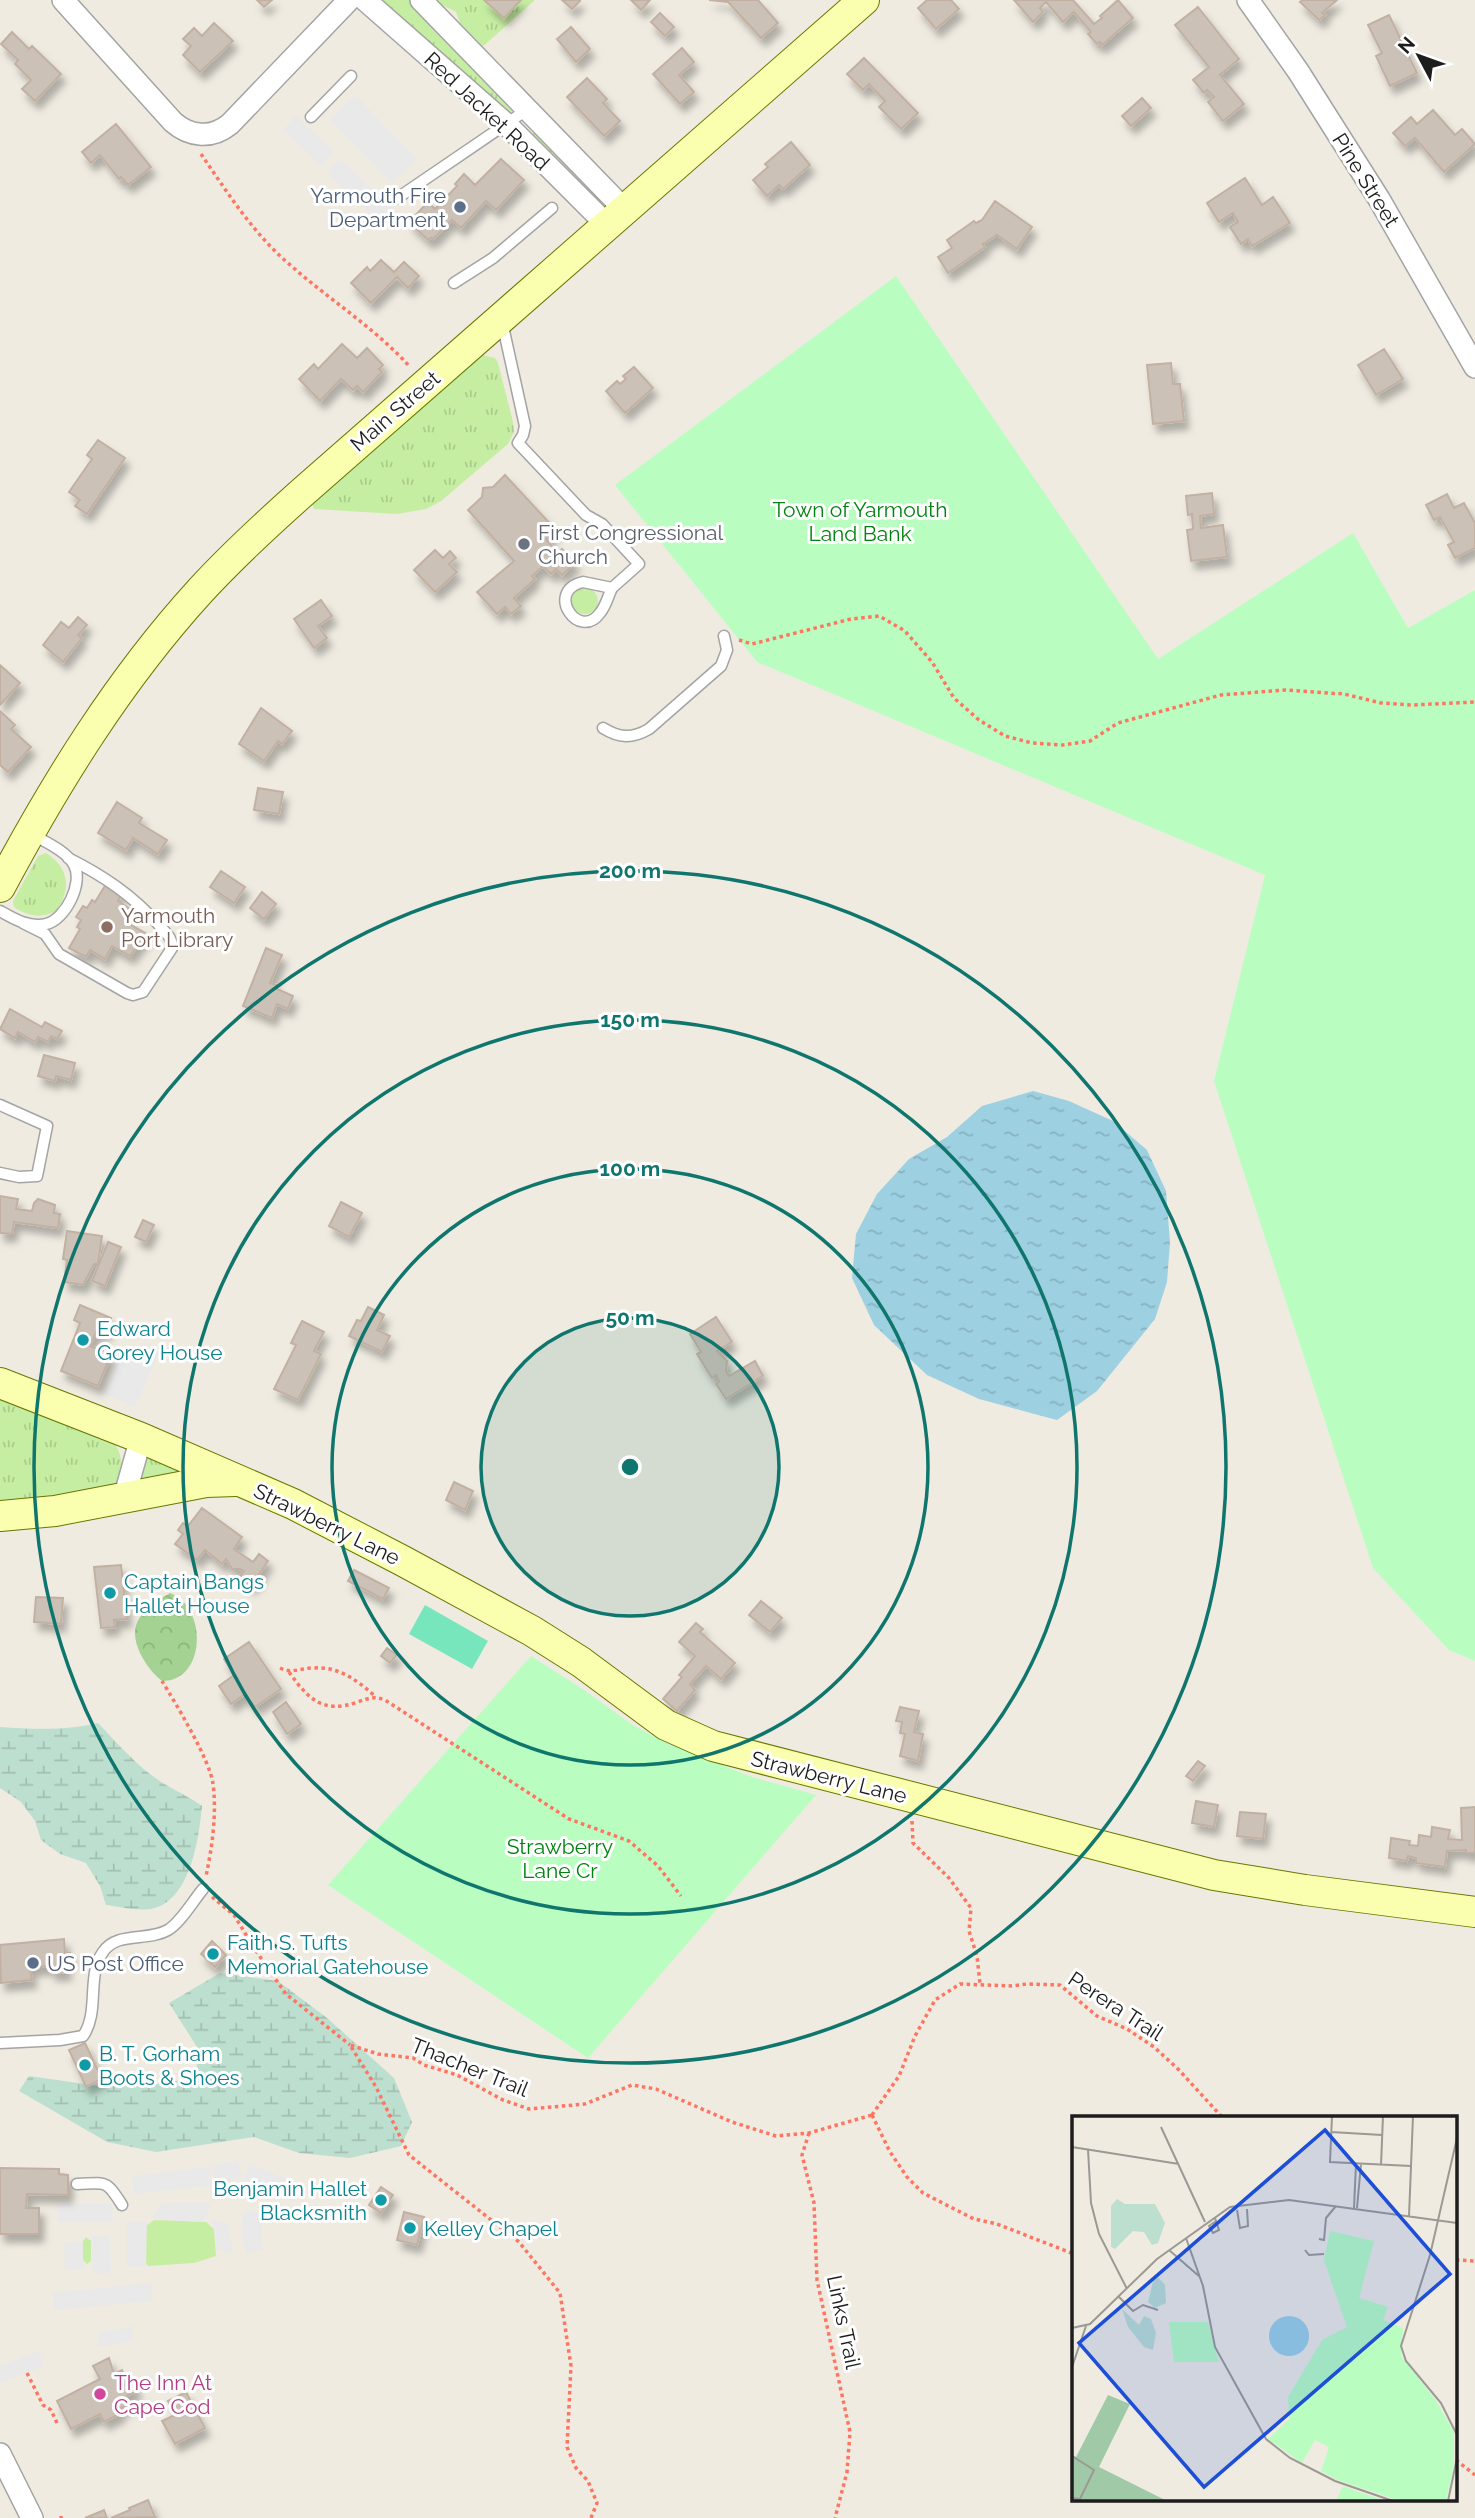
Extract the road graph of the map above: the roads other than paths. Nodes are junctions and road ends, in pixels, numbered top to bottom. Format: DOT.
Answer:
graph roads {
  1 [pos="63,0"];
  2 [pos="349,0"];
  3 [pos="365,0"];
  4 [pos="421,0"];
  5 [pos="864,0"];
  6 [pos="1248,0"];
  7 [pos="351,76"];
  8 [pos="528,109"];
  9 [pos="311,117"];
  10 [pos="506,124"];
  11 [pos="396,199"];
  12 [pos="552,208"];
  13 [pos="616,217"];
  14 [pos="454,283"];
  15 [pos="501,318"];
  16 [pos="1475,367"];
  17 [pos="612,588"];
  18 [pos="724,636"];
  19 [pos="603,728"];
  20 [pos="29,832"];
  21 [pos="68,858"];
  22 [pos="0,887"];
  23 [pos="0,911"];
  24 [pos="23,923"];
  25 [pos="0,1105"];
  26 [pos="0,1173"];
  27 [pos="0,1383"];
  28 [pos="141,1437"];
  29 [pos="243,1483"];
  30 [pos="124,1498"];
  31 [pos="0,1516"];
  32 [pos="203,1889"];
  33 [pos="1475,1912"];
  34 [pos="0,2043"];
  35 [pos="77,2184"];
  36 [pos="122,2205"];
  37 [pos="0,2454"];
  38 [pos="32,2518"];
  1 -- 2 [label="street"];
  3 -- 10 [label="street, Red Jacket Road"];
  4 -- 8 [label="street, Red Jacket Road"];
  5 -- 13 [label="street, Main Street"];
  6 -- 16 [label="street, Pine Street"];
  7 -- 9 [label="lane"];
  8 -- 10 [label="lane"];
  8 -- 13 [label="street, Red Jacket Road"];
  10 -- 11 [label="lane"];
  10 -- 13 [label="street, Red Jacket Road"];
  12 -- 14 [label="lane"];
  13 -- 15 [label="street, Main Street"];
  15 -- 17 [label="lane"];
  15 -- 20 [label="street, Main Street"];
  17 -- 17 [label="lane"];
  18 -- 19 [label="lane"];
  20 -- 21 [label="lane"];
  20 -- 22 [label="street, Main Street"];
  21 -- 24 [label="lane"];
  21 -- 24 [label="lane"];
  23 -- 24 [label="lane"];
  25 -- 26 [label="lane"];
  27 -- 28 [label="street, Strawberry Lane"];
  28 -- 29 [label="street, Strawberry Lane"];
  28 -- 30 [label="street"];
  29 -- 30 [label="street, Strawberry Lane"];
  29 -- 33 [label="street, Strawberry Lane"];
  30 -- 31 [label="street, Strawberry Lane"];
  32 -- 34 [label="lane"];
  35 -- 36 [label="lane"];
  37 -- 38 [label="street"];
}
